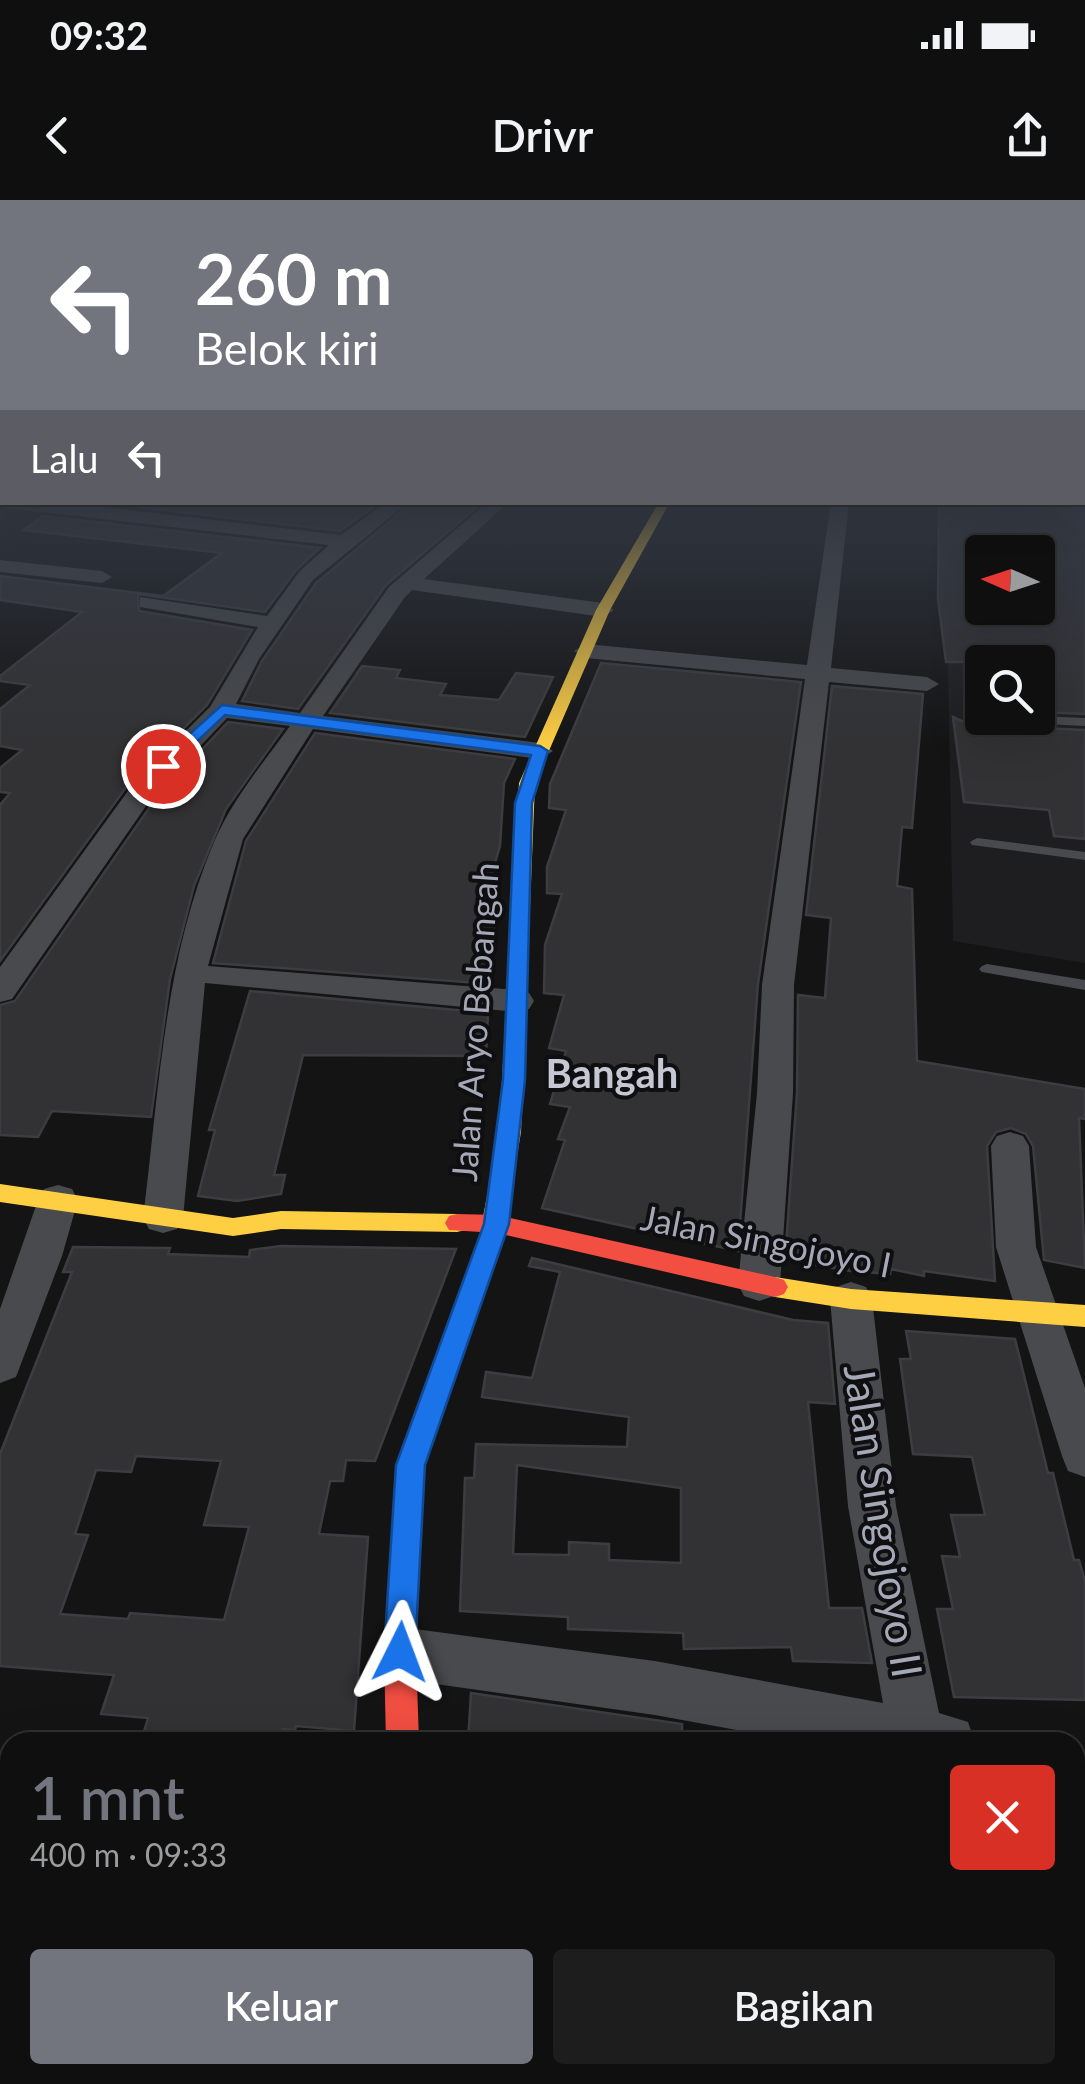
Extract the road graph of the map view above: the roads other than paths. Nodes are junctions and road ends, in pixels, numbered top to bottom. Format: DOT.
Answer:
graph roads {
  1 [pos="55,572"];
  2 [pos="311,572"];
  3 [pos="418,572"];
  4 [pos="625,572"];
  5 [pos="831,572"];
  6 [pos="102,577"];
  7 [pos="406,582"];
  8 [pos="148,602"];
  9 [pos="603,610"];
  10 [pos="271,623"];
  11 [pos="586,651"];
  12 [pos="818,676"];
  13 [pos="927,684"];
  14 [pos="222,710"];
  15 [pos="308,720"];
  16 [pos="1055,721"];
  17 [pos="1085,722"];
  18 [pos="540,751"];
  19 [pos="977,842"];
  20 [pos="1085,856"];
  21 [pos="13,951"];
  22 [pos="987,969"];
  23 [pos="213,975"];
  24 [pos="1085,986"];
  25 [pos="0,992"];
  26 [pos="517,1001"];
  27 [pos="1010,1146"];
  28 [pos="0,1193"];
  29 [pos="58,1200"];
  30 [pos="162,1218"];
  31 [pos="496,1224"];
  32 [pos="759,1284"];
  33 [pos="851,1300"];
  34 [pos="1036,1315"];
  35 [pos="1085,1316"];
  36 [pos="0,1364"];
  37 [pos="1085,1456"];
  38 [pos="400,1652"];
  39 [pos="402,1732"];
  40 [pos="882,1732"];
  41 [pos="926,1732"];
  1 -- 6 [label="street"];
  2 -- 10 [label="street"];
  3 -- 7 [label="street"];
  4 -- 9 [label="street, Jalan Aryo Bebangah"];
  5 -- 12 [label="street"];
  7 -- 9 [label="street"];
  7 -- 15 [label="street"];
  8 -- 10 [label="street"];
  9 -- 11 [label="street, Jalan Aryo Bebangah"];
  10 -- 14 [label="street"];
  11 -- 12 [label="street"];
  11 -- 18 [label="street, Jalan Aryo Bebangah"];
  12 -- 13 [label="street"];
  12 -- 32 [label="street"];
  14 -- 15 [label="street"];
  14 -- 21 [label="street"];
  15 -- 18 [label="street"];
  15 -- 30 [label="street"];
  16 -- 17 [label="lane"];
  18 -- 26 [label="street, Jalan Aryo Bebangah"];
  19 -- 20 [label="lane"];
  21 -- 25 [label="street"];
  22 -- 24 [label="lane"];
  23 -- 26 [label="street"];
  26 -- 31 [label="street, Jalan Aryo Bebangah"];
  27 -- 34 [label="street"];
  28 -- 29 [label="street, Jalan Singojoyo I"];
  29 -- 30 [label="street, Jalan Singojoyo I"];
  29 -- 36 [label="street"];
  30 -- 31 [label="street, Jalan Singojoyo I"];
  31 -- 32 [label="street, Jalan Singojoyo I"];
  31 -- 38 [label="street, Jalan Aryo Bebangah"];
  32 -- 33 [label="street, Jalan Singojoyo I"];
  33 -- 34 [label="street, Jalan Singojoyo I"];
  33 -- 41 [label="street, Jalan Singojoyo II"];
  34 -- 35 [label="street, Jalan Singojoyo I"];
  34 -- 37 [label="street"];
  38 -- 39 [label="street, Jalan Aryo Bebangah"];
  38 -- 40 [label="street"];
}
